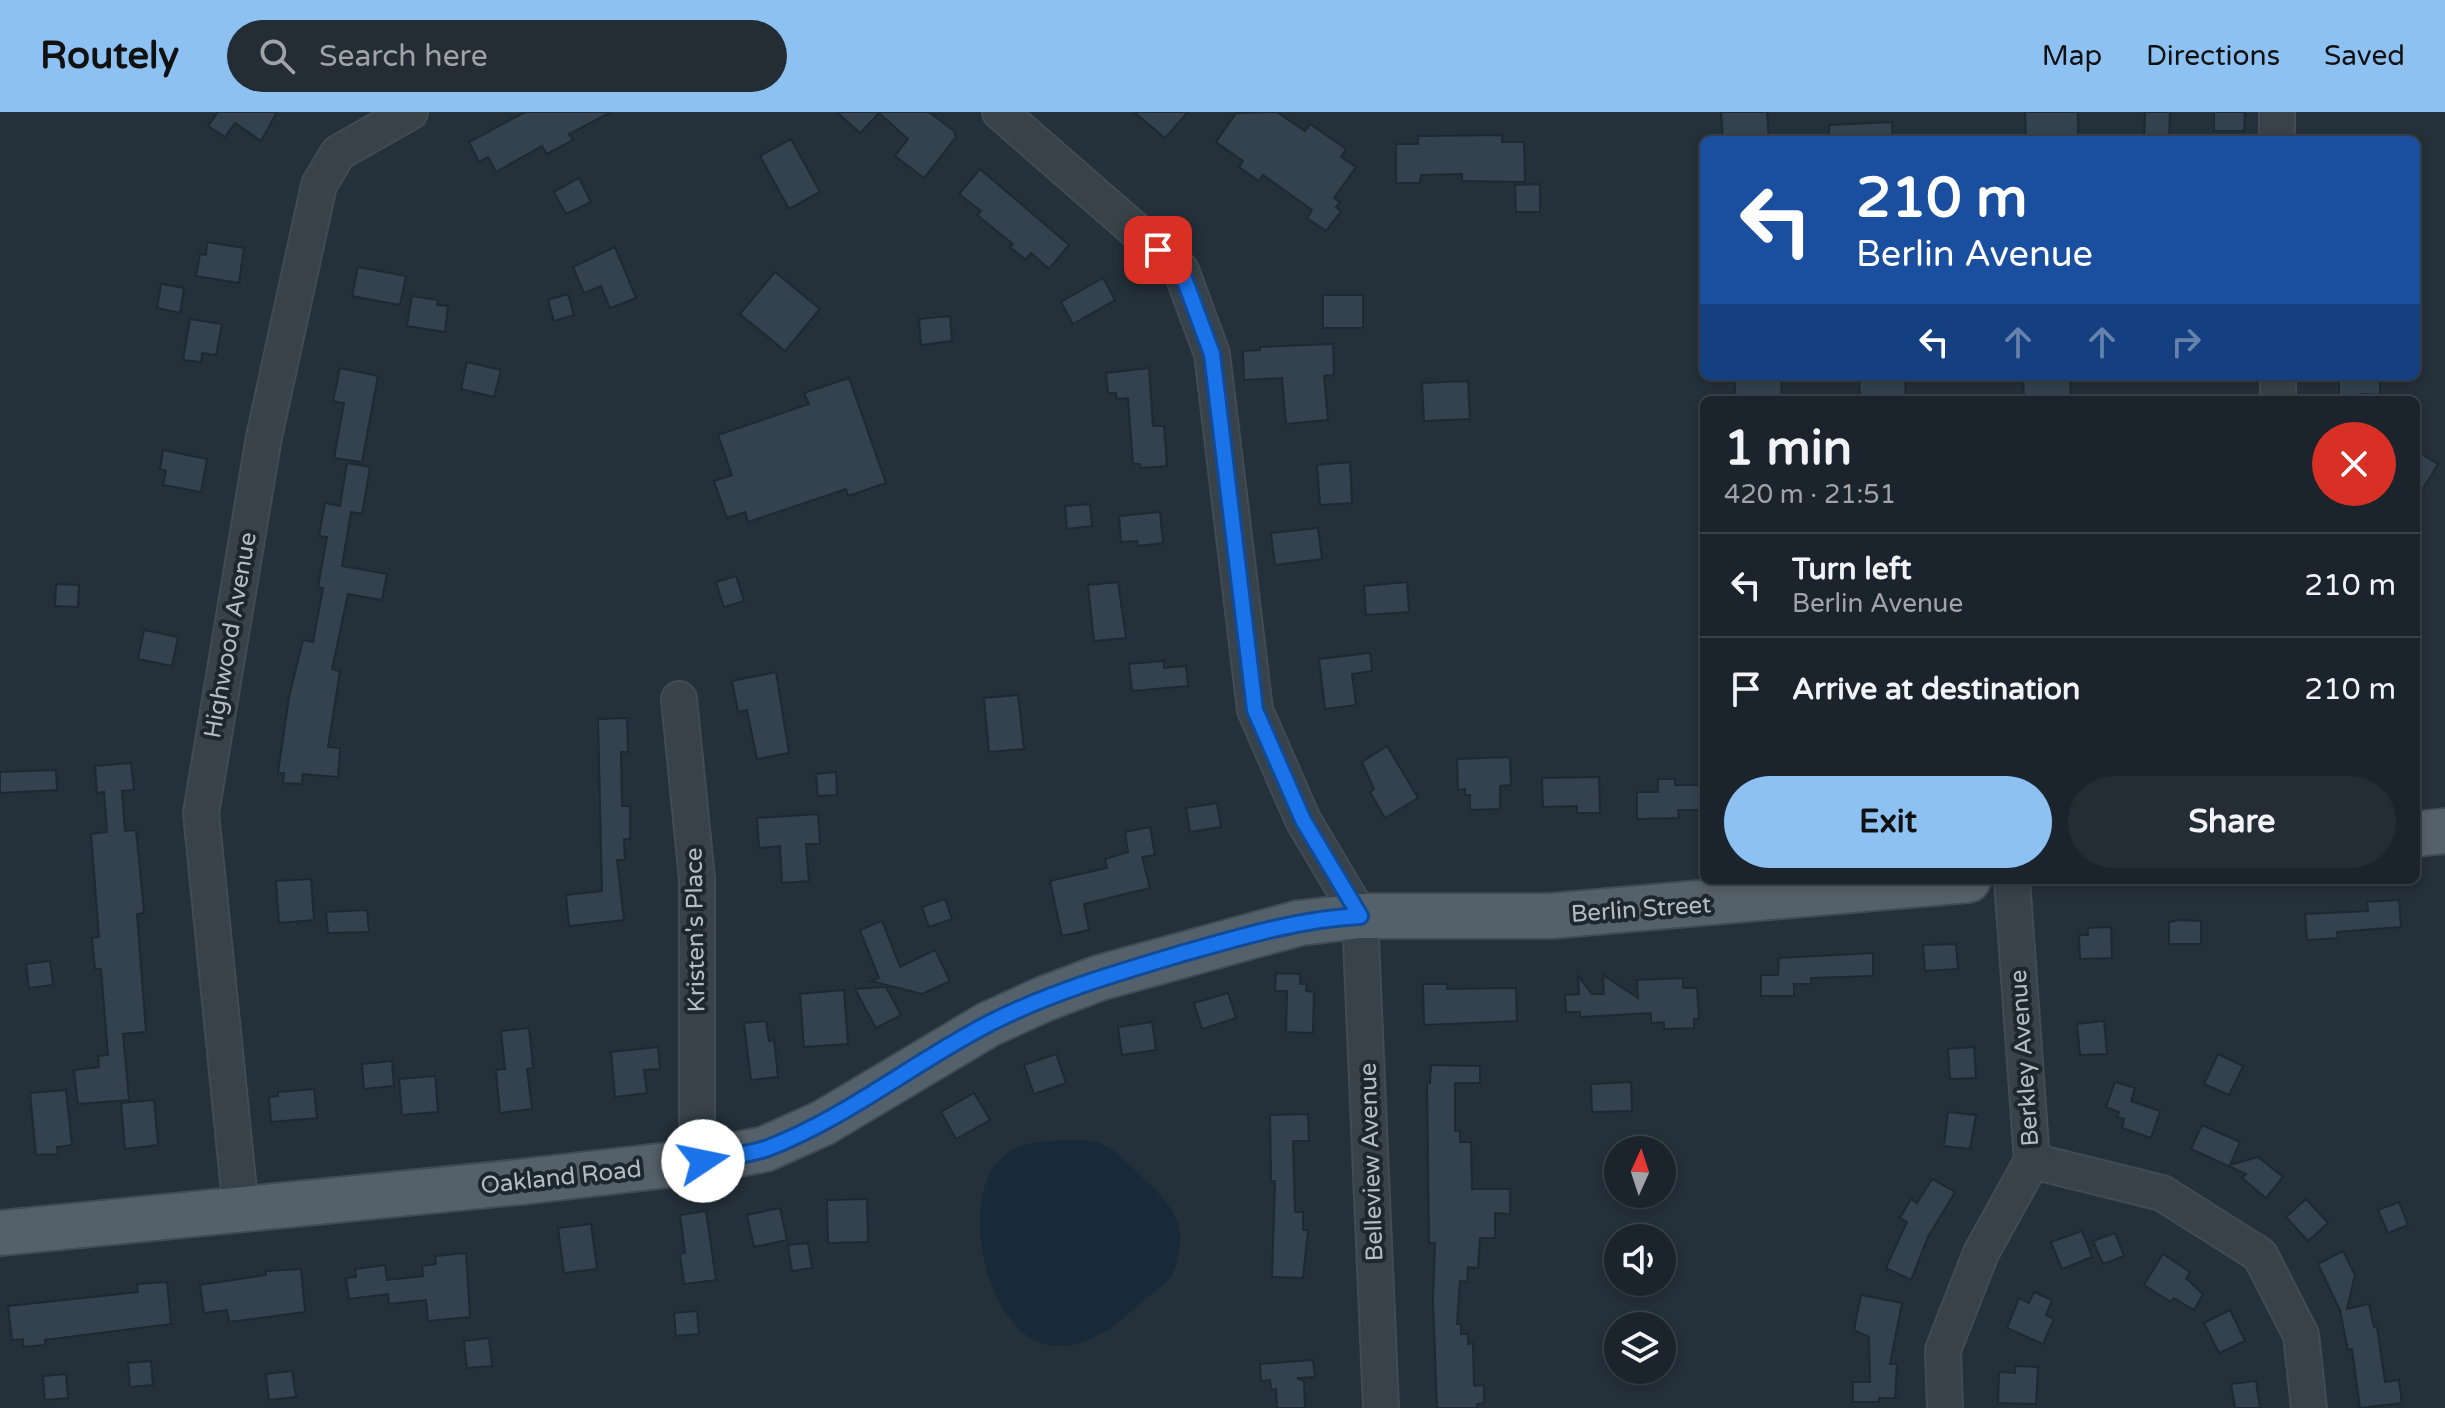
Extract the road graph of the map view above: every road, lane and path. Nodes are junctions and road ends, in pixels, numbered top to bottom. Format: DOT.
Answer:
graph roads {
  1 [pos="410,112"];
  2 [pos="1000,112"];
  3 [pos="2277,112"];
  4 [pos="2277,136"];
  5 [pos="679,699"];
  6 [pos="2445,831"];
  7 [pos="2420,834"];
  8 [pos="1922,884"];
  9 [pos="2012,884"];
  10 [pos="1360,916"];
  11 [pos="703,1161"];
  12 [pos="2032,1161"];
  13 [pos="241,1211"];
  14 [pos="0,1233"];
  15 [pos="1381,1408"];
  16 [pos="1945,1408"];
  17 [pos="2309,1408"];
  1 -- 13 [label="street, Highwood Avenue"];
  2 -- 10 [label="street"];
  3 -- 4 [label="street"];
  5 -- 11 [label="street, Kristen's Place"];
  6 -- 7 [label="main road"];
  8 -- 10 [label="main road, Berlin Street"];
  9 -- 12 [label="street, Berkley Avenue"];
  10 -- 11 [label="main road, Oakland Road"];
  10 -- 15 [label="street, Belleview Avenue"];
  11 -- 13 [label="main road, Oakland Road"];
  12 -- 16 [label="street, Berkley Avenue"];
  12 -- 17 [label="street"];
  13 -- 14 [label="main road, Oakland Road"];
}
